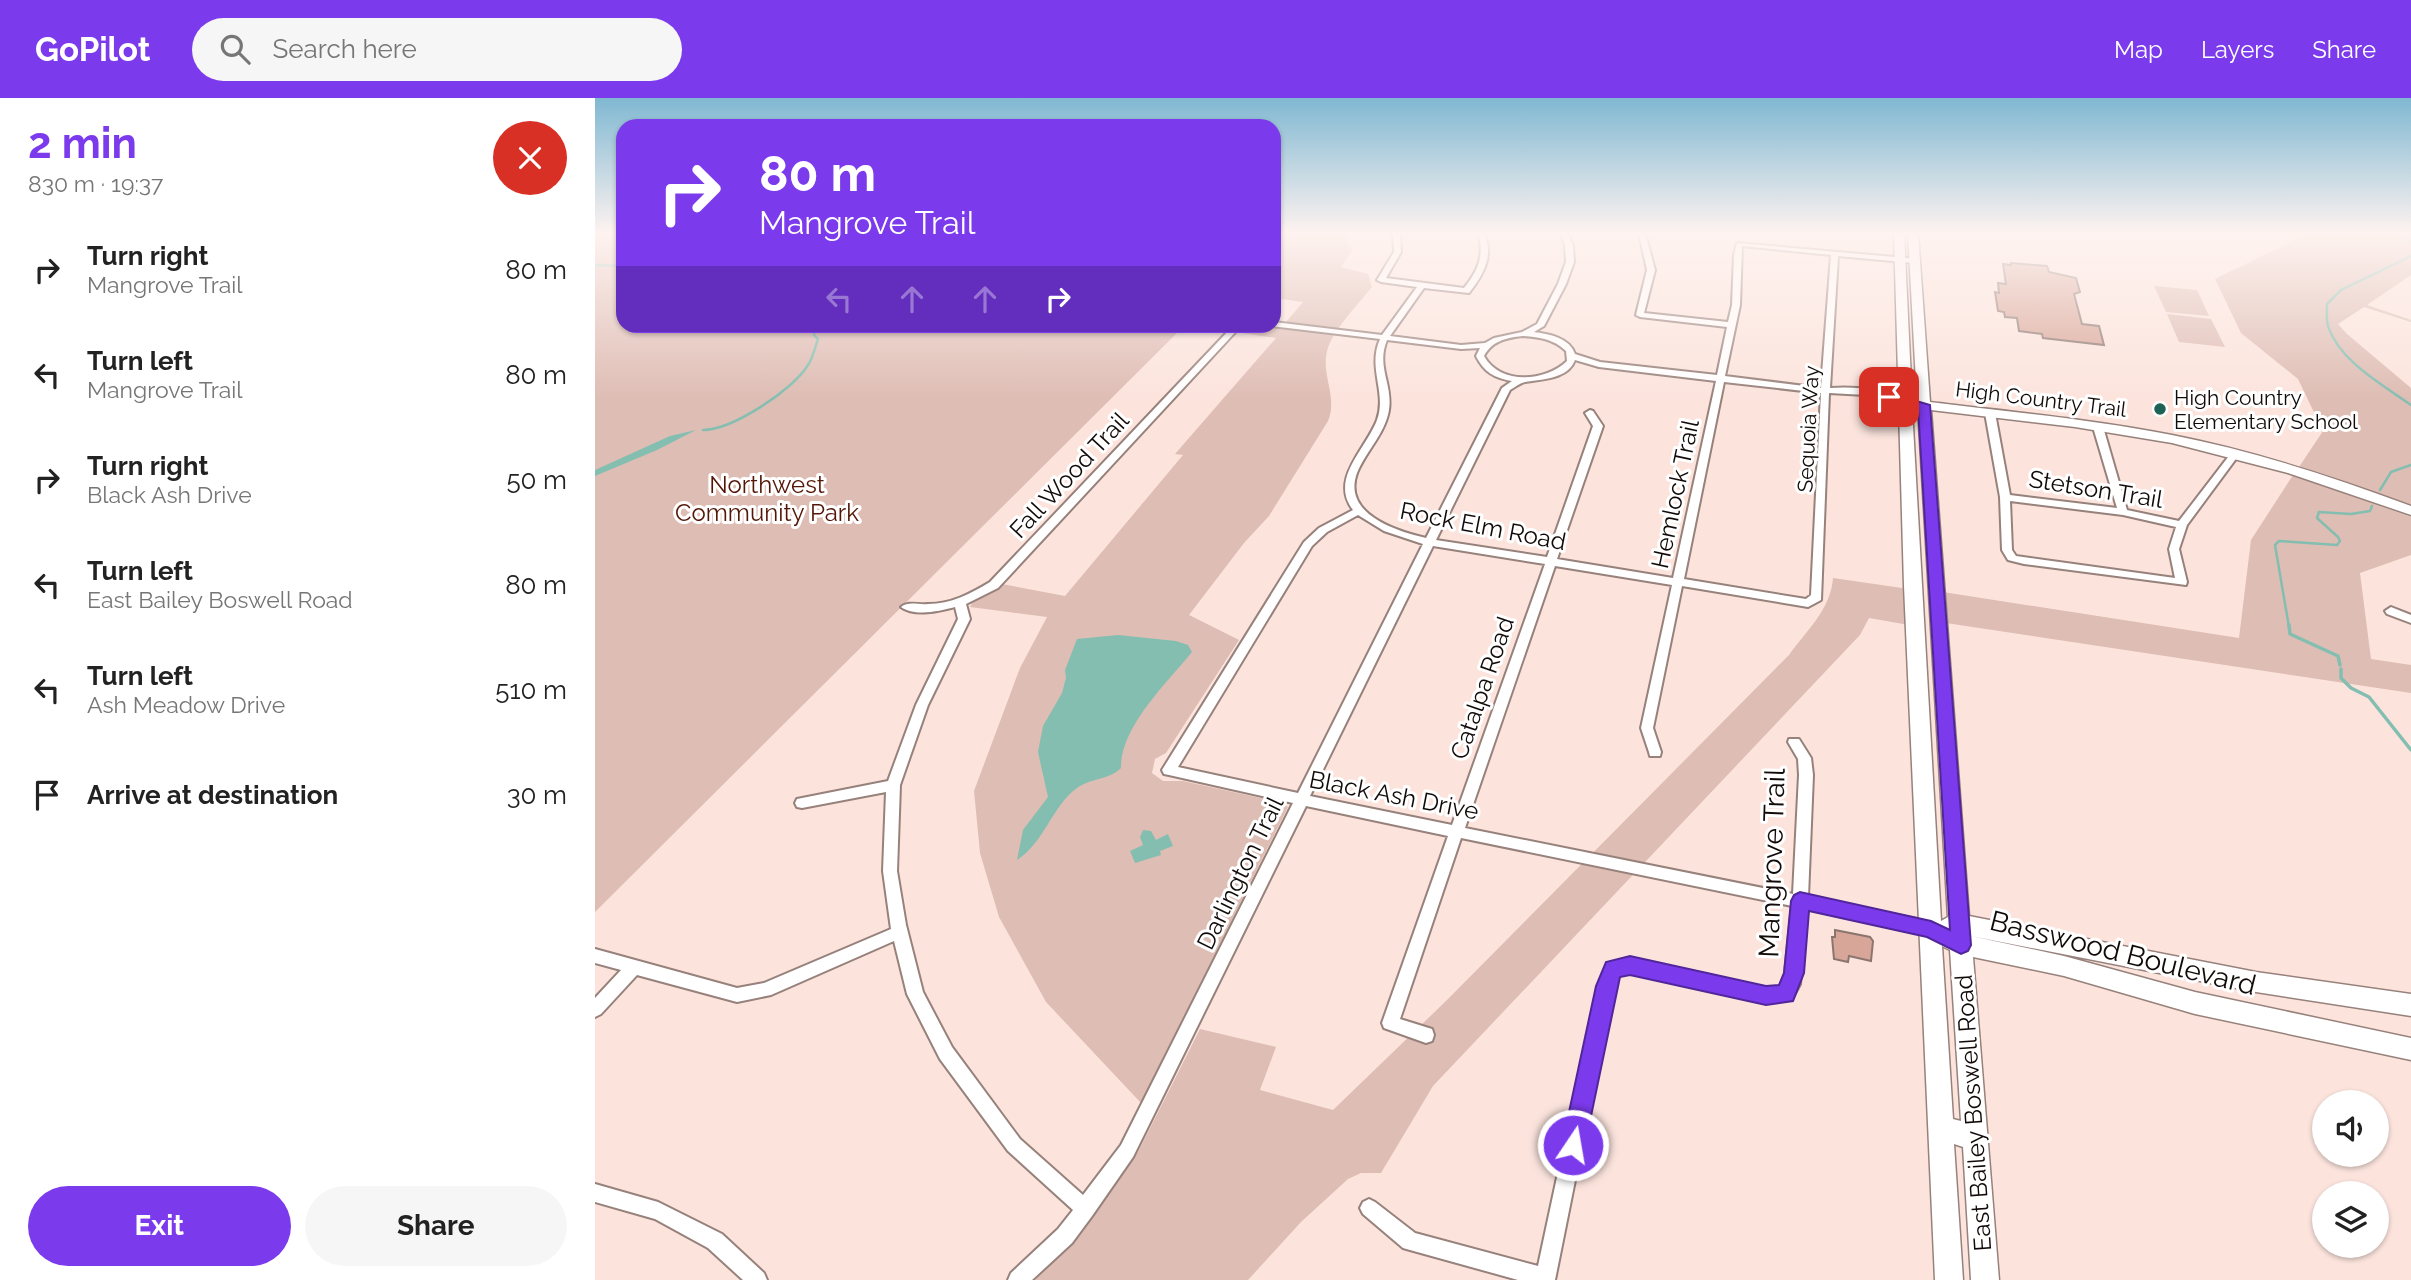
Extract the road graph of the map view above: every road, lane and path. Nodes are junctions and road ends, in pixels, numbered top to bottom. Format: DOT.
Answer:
graph roads {
  1 [pos="1420,288"];
  2 [pos="1440,288"];
  3 [pos="1468,288"];
  4 [pos="1558,288"];
  5 [pos="1647,288"];
  6 [pos="1738,288"];
  7 [pos="1832,288"];
  8 [pos="1902,288"];
  9 [pos="1916,288"];
  10 [pos="1904,311"];
  11 [pos="1918,312"];
  12 [pos="1281,325"];
  13 [pos="1731,325"];
  14 [pos="1540,326"];
  15 [pos="1904,331"];
  16 [pos="1230,333"];
  17 [pos="1919,333"];
  18 [pos="1521,334"];
  19 [pos="1549,337"];
  20 [pos="1385,338"];
  21 [pos="1487,345"];
  22 [pos="1461,348"];
  23 [pos="1480,356"];
  24 [pos="1572,356"];
  25 [pos="1599,364"];
  26 [pos="1565,369"];
  27 [pos="1522,379"];
  28 [pos="1720,379"];
  29 [pos="1503,382"];
  30 [pos="1825,391"];
  31 [pos="1915,404"];
  32 [pos="1590,413"];
  33 [pos="1990,413"];
  34 [pos="2098,427"];
  35 [pos="2235,454"];
  36 [pos="2005,497"];
  37 [pos="1358,511"];
  38 [pos="2411,511"];
  39 [pos="2123,512"];
  40 [pos="2182,525"];
  41 [pos="1430,542"];
  42 [pos="1549,562"];
  43 [pos="1678,581"];
  44 [pos="960,603"];
  45 [pos="1808,603"];
  46 [pos="907,607"];
  47 [pos="2391,611"];
  48 [pos="2411,619"];
  49 [pos="1794,742"];
  50 [pos="1655,752"];
  51 [pos="893,785"];
  52 [pos="1302,800"];
  53 [pos="802,803"];
  54 [pos="1458,830"];
  55 [pos="1800,901"];
  56 [pos="1931,929"];
  57 [pos="900,932"];
  58 [pos="1961,935"];
  59 [pos="595,956"];
  60 [pos="633,967"];
  61 [pos="2411,1005"];
  62 [pos="595,1009"];
  63 [pos="1426,1035"];
  64 [pos="2411,1049"];
  65 [pos="1941,1128"];
  66 [pos="1975,1138"];
  67 [pos="595,1193"];
  68 [pos="1369,1208"];
  69 [pos="1086,1210"];
  70 [pos="1545,1279"];
  71 [pos="757,1280"];
  72 [pos="1018,1280"];
  73 [pos="1949,1280"];
  74 [pos="1985,1280"];
  1 -- 20 [label="street"];
  2 -- 3 [label="street"];
  4 -- 14 [label="street"];
  5 -- 13 [label="street"];
  6 -- 13 [label="street, Hemlock Trail"];
  7 -- 30 [label="street, Sequoia Way"];
  8 -- 10 [label="main road, East Bailey Boswell Road"];
  9 -- 11 [label="main road, East Bailey Boswell Road"];
  10 -- 11 [label="main road"];
  10 -- 15 [label="main road, East Bailey Boswell Road"];
  11 -- 17 [label="main road, East Bailey Boswell Road"];
  12 -- 20 [label="street"];
  13 -- 28 [label="street, Hemlock Trail"];
  14 -- 18 [label="street"];
  14 -- 19 [label="street"];
  15 -- 17 [label="main road"];
  15 -- 31 [label="main road, East Bailey Boswell Road"];
  16 -- 44 [label="street, Fall Wood Trail"];
  17 -- 31 [label="main road, East Bailey Boswell Road"];
  18 -- 19 [label="street"];
  18 -- 21 [label="street"];
  19 -- 24 [label="street"];
  20 -- 22 [label="street"];
  20 -- 37 [label="street"];
  21 -- 22 [label="street"];
  21 -- 23 [label="street"];
  22 -- 23 [label="street"];
  23 -- 29 [label="street"];
  24 -- 25 [label="street"];
  24 -- 26 [label="street"];
  25 -- 26 [label="street"];
  25 -- 28 [label="street"];
  26 -- 27 [label="street"];
  27 -- 29 [label="street"];
  27 -- 29 [label="street"];
  28 -- 30 [label="street"];
  28 -- 43 [label="street, Hemlock Trail"];
  29 -- 41 [label="street, Darlington Trail"];
  30 -- 31 [label="street"];
  30 -- 45 [label="street, Sequoia Way"];
  31 -- 33 [label="main road, High Country Trail"];
  31 -- 56 [label="main road, East Bailey Boswell Road"];
  31 -- 58 [label="main road, East Bailey Boswell Road"];
  32 -- 42 [label="street, Catalpa Road"];
  33 -- 34 [label="main road, High Country Trail"];
  33 -- 36 [label="street"];
  34 -- 35 [label="main road, High Country Trail"];
  34 -- 39 [label="street"];
  35 -- 38 [label="main road, High Country Trail"];
  35 -- 40 [label="street"];
  36 -- 39 [label="street, Stetson Trail"];
  36 -- 40 [label="street"];
  37 -- 41 [label="street, Rock Elm Road"];
  37 -- 52 [label="street, Black Ash Drive"];
  39 -- 40 [label="street, Stetson Trail"];
  41 -- 42 [label="street, Rock Elm Road"];
  41 -- 52 [label="street, Darlington Trail"];
  42 -- 43 [label="street, Rock Elm Road"];
  42 -- 54 [label="street, Catalpa Road"];
  43 -- 45 [label="street, Rock Elm Road"];
  43 -- 50 [label="street, Hemlock Trail"];
  44 -- 46 [label="street, Fall Wood Trail"];
  44 -- 51 [label="street"];
  47 -- 48 [label="street"];
  49 -- 55 [label="street, Mangrove Trail"];
  51 -- 53 [label="street"];
  51 -- 57 [label="street"];
  52 -- 54 [label="street, Black Ash Drive"];
  52 -- 69 [label="street, Darlington Trail"];
  54 -- 55 [label="street, Black Ash Drive"];
  54 -- 63 [label="street, Catalpa Road"];
  55 -- 56 [label="street, Black Ash Drive"];
  55 -- 70 [label="street, Mangrove Trail"];
  56 -- 58 [label="main road, Basswood Boulevard"];
  56 -- 65 [label="main road, East Bailey Boswell Road"];
  57 -- 60 [label="street"];
  57 -- 69 [label="street"];
  58 -- 61 [label="main road, Basswood Boulevard"];
  58 -- 64 [label="main road, Basswood Boulevard"];
  58 -- 66 [label="main road, East Bailey Boswell Road"];
  59 -- 60 [label="street"];
  60 -- 62 [label="street"];
  65 -- 66 [label="main road"];
  65 -- 73 [label="main road, East Bailey Boswell Road"];
  66 -- 74 [label="main road, East Bailey Boswell Road"];
  67 -- 71 [label="street"];
  68 -- 70 [label="street"];
  69 -- 72 [label="street, Darlington Trail"];
}
